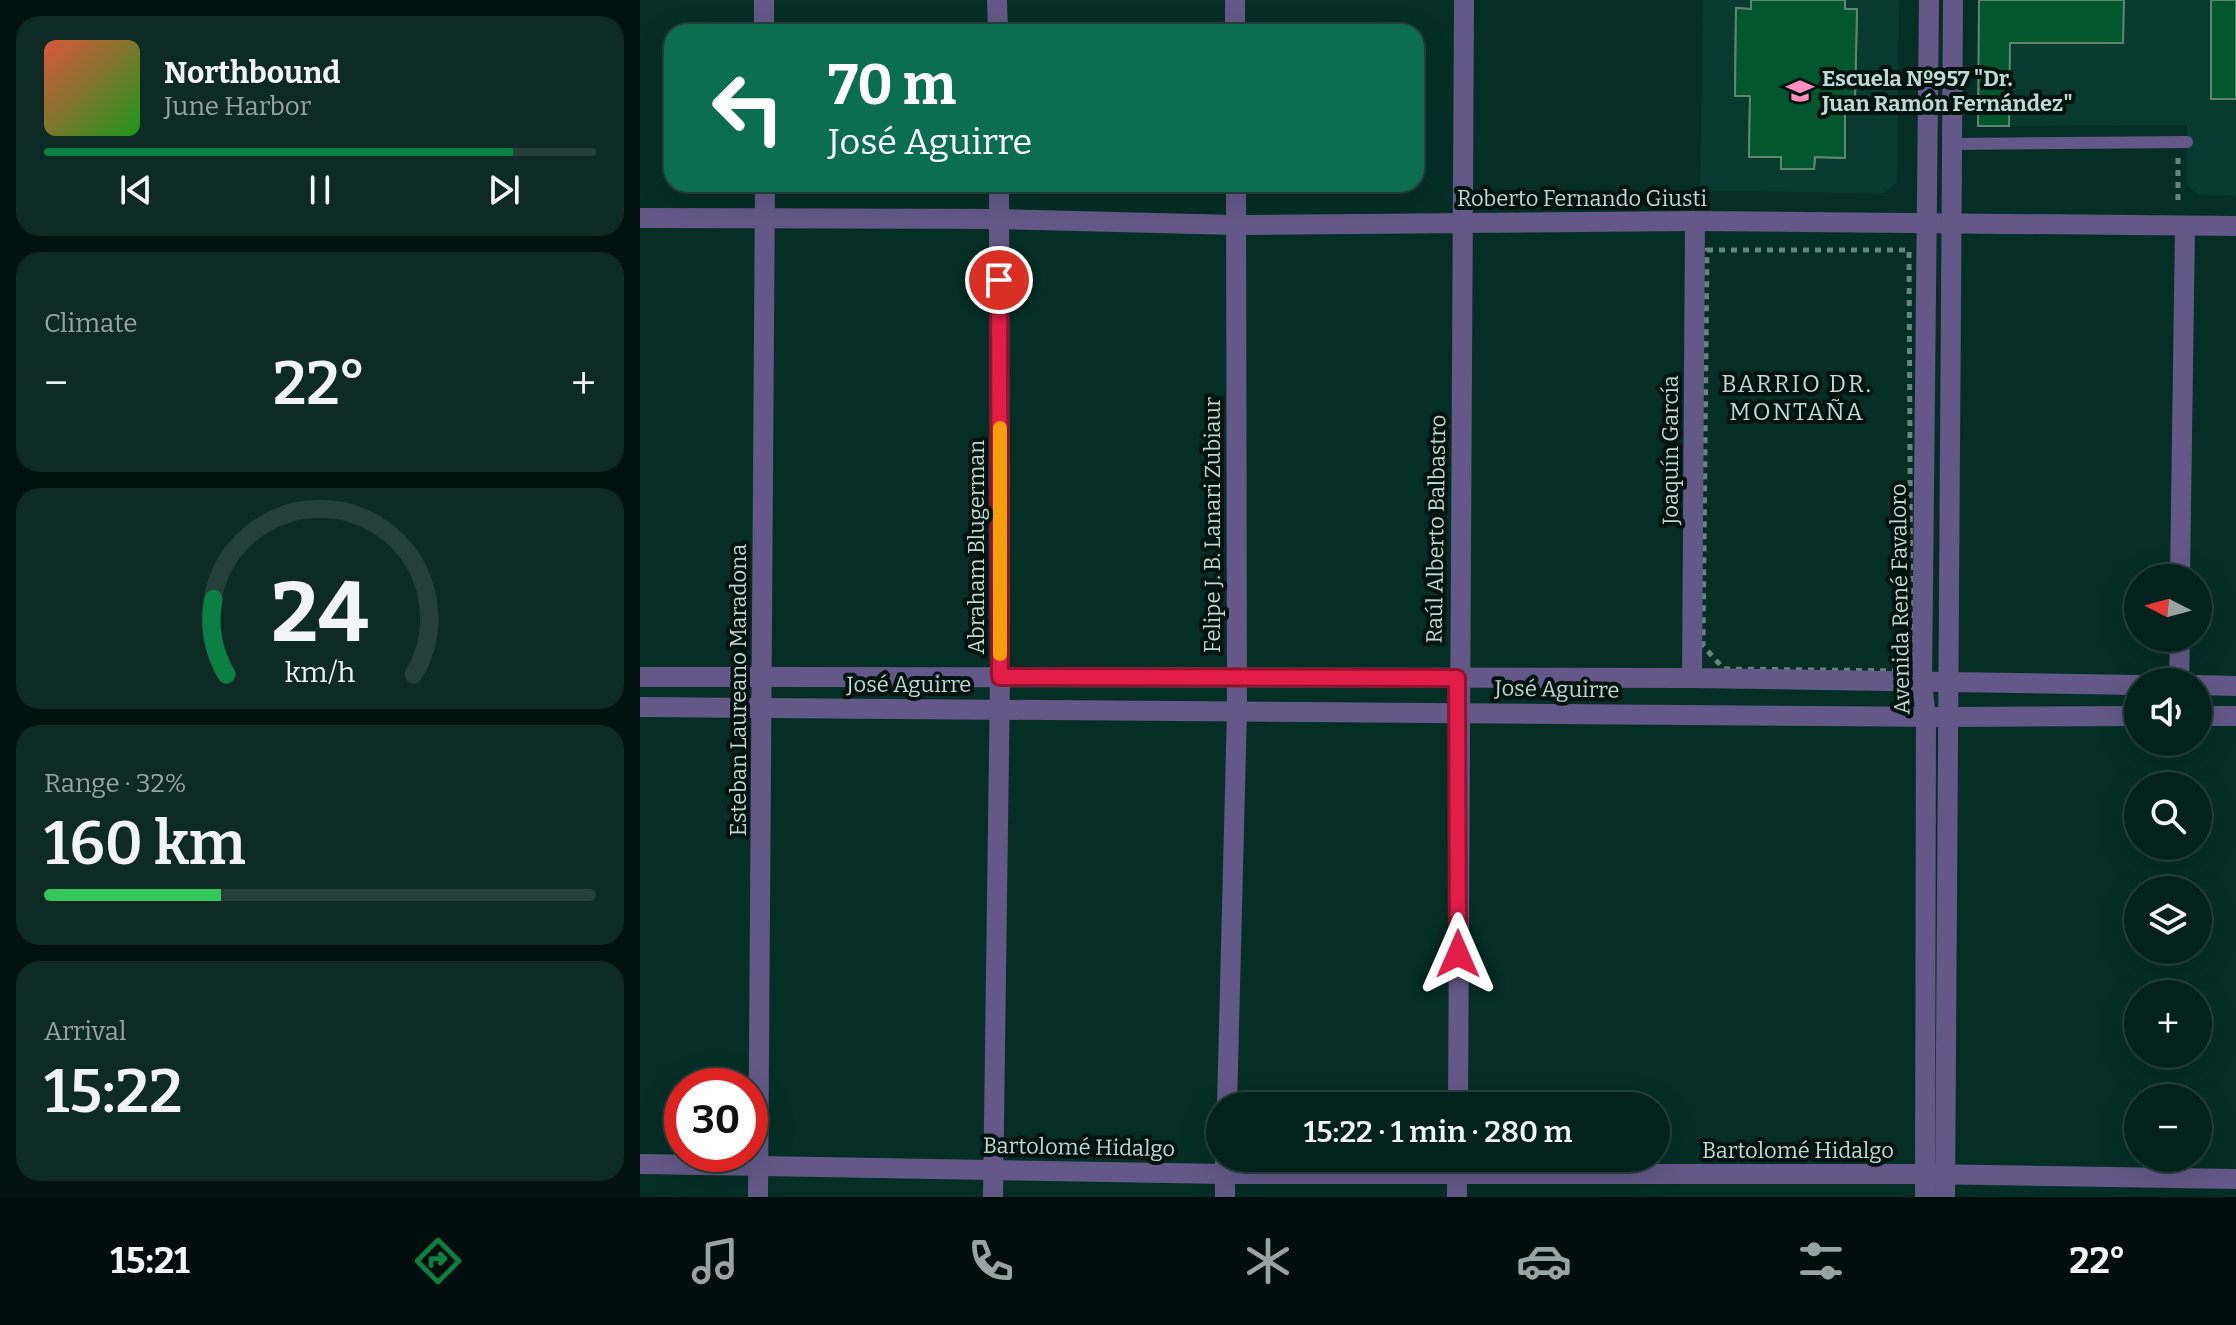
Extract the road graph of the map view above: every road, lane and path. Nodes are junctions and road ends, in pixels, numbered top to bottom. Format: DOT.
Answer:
graph roads {
  1 [pos="764,0"];
  2 [pos="997,0"];
  3 [pos="1235,0"];
  4 [pos="1464,0"];
  5 [pos="1929,0"];
  6 [pos="1953,0"];
  7 [pos="764,24"];
  8 [pos="998,24"];
  9 [pos="1235,24"];
  10 [pos="2187,142"];
  11 [pos="1951,144"];
  12 [pos="765,192"];
  13 [pos="999,192"];
  14 [pos="1236,192"];
  15 [pos="765,217"];
  16 [pos="640,218"];
  17 [pos="999,219"];
  18 [pos="1695,221"];
  19 [pos="1465,223"];
  20 [pos="1950,223"];
  21 [pos="1924,224"];
  22 [pos="1236,225"];
  23 [pos="2185,226"];
  24 [pos="2236,226"];
  25 [pos="1909,250"];
  26 [pos="2180,564"];
  27 [pos="640,677"];
  28 [pos="762,677"];
  29 [pos="1000,677"];
  30 [pos="1457,678"];
  31 [pos="1692,678"];
  32 [pos="1236,679"];
  33 [pos="1922,682"];
  34 [pos="1949,682"];
  35 [pos="2124,685"];
  36 [pos="2212,685"];
  37 [pos="2236,686"];
  38 [pos="640,707"];
  39 [pos="998,708"];
  40 [pos="762,709"];
  41 [pos="1237,710"];
  42 [pos="1460,711"];
  43 [pos="2124,716"];
  44 [pos="2212,716"];
  45 [pos="2236,716"];
  46 [pos="1949,717"];
  47 [pos="1926,718"];
  48 [pos="759,1068"];
  49 [pos="1227,1092"];
  50 [pos="1458,1092"];
  51 [pos="640,1164"];
  52 [pos="664,1164"];
  53 [pos="768,1165"];
  54 [pos="1206,1166"];
  55 [pos="993,1169"];
  56 [pos="1670,1170"];
  57 [pos="758,1172"];
  58 [pos="1225,1172"];
  59 [pos="1457,1172"];
  60 [pos="1935,1174"];
  61 [pos="2236,1179"];
  62 [pos="758,1197"];
  63 [pos="993,1197"];
  64 [pos="1225,1197"];
  65 [pos="1457,1197"];
  66 [pos="1925,1197"];
  67 [pos="1945,1197"];
  1 -- 7 [label="street"];
  2 -- 8 [label="street"];
  3 -- 9 [label="street"];
  4 -- 19 [label="street, Raúl Alberto Balbastro"];
  5 -- 21 [label="street, Avenida René Favaloro"];
  6 -- 11 [label="street, Avenida René Favaloro"];
  10 -- 11 [label="lane"];
  11 -- 20 [label="street, Avenida René Favaloro"];
  12 -- 15 [label="street, Esteban Laureano Maradona"];
  13 -- 17 [label="street, Abraham Blugerman"];
  14 -- 22 [label="street, Felipe J. B. Lanari Zubiaur"];
  15 -- 16 [label="street, Roberto Fernando Giusti"];
  15 -- 17 [label="street, Roberto Fernando Giusti"];
  15 -- 28 [label="street, Esteban Laureano Maradona"];
  17 -- 22 [label="street, Roberto Fernando Giusti"];
  17 -- 29 [label="street, Abraham Blugerman"];
  18 -- 19 [label="street, Roberto Fernando Giusti"];
  18 -- 21 [label="street, Roberto Fernando Giusti"];
  18 -- 31 [label="street, Joaquín García"];
  19 -- 22 [label="street, Roberto Fernando Giusti"];
  19 -- 30 [label="street, Raúl Alberto Balbastro"];
  20 -- 21 [label="street, Roberto Fernando Giusti"];
  20 -- 23 [label="street, Roberto Fernando Giusti"];
  20 -- 34 [label="street, Avenida René Favaloro"];
  21 -- 33 [label="street, Avenida René Favaloro"];
  22 -- 32 [label="street, Felipe J. B. Lanari Zubiaur"];
  23 -- 24 [label="street, Roberto Fernando Giusti"];
  23 -- 26 [label="street"];
  25 -- 25 [label="path"];
  27 -- 28 [label="street, José Aguirre"];
  28 -- 29 [label="street, José Aguirre"];
  28 -- 40 [label="street, Esteban Laureano Maradona"];
  29 -- 32 [label="street, José Aguirre"];
  29 -- 39 [label="street, Abraham Blugerman"];
  30 -- 31 [label="street, José Aguirre"];
  30 -- 32 [label="street, José Aguirre"];
  30 -- 42 [label="street, Raúl Alberto Balbastro"];
  31 -- 33 [label="street, José Aguirre"];
  32 -- 41 [label="street, Felipe J. B. Lanari Zubiaur"];
  33 -- 34 [label="street, José Aguirre"];
  33 -- 47 [label="street, Avenida René Favaloro"];
  34 -- 35 [label="street, José Aguirre"];
  34 -- 46 [label="street, Avenida René Favaloro"];
  36 -- 37 [label="street"];
  38 -- 40 [label="street, José Aguirre"];
  39 -- 40 [label="street, José Aguirre"];
  39 -- 41 [label="street, José Aguirre"];
  39 -- 55 [label="street, Abraham Blugerman"];
  40 -- 48 [label="street, Esteban Laureano Maradona"];
  41 -- 42 [label="street, José Aguirre"];
  41 -- 49 [label="street, Felipe J. B. Lanari Zubiaur"];
  42 -- 47 [label="street, José Aguirre"];
  42 -- 50 [label="street, Raúl Alberto Balbastro"];
  43 -- 46 [label="street, José Aguirre"];
  44 -- 45 [label="street"];
  46 -- 47 [label="street, José Aguirre"];
  46 -- 60 [label="street, Avenida René Favaloro"];
  47 -- 60 [label="street, Avenida René Favaloro"];
  51 -- 52 [label="street, Bartolomé Hidalgo"];
  53 -- 55 [label="street, Bartolomé Hidalgo"];
  54 -- 55 [label="street, Bartolomé Hidalgo"];
  55 -- 63 [label="street, Abraham Blugerman"];
  56 -- 60 [label="street, Bartolomé Hidalgo"];
  57 -- 62 [label="street, Esteban Laureano Maradona"];
  58 -- 64 [label="street"];
  59 -- 65 [label="street"];
  60 -- 61 [label="street, Bartolomé Hidalgo"];
  60 -- 66 [label="street, Avenida René Favaloro"];
  60 -- 67 [label="street, Avenida René Favaloro"];
}
